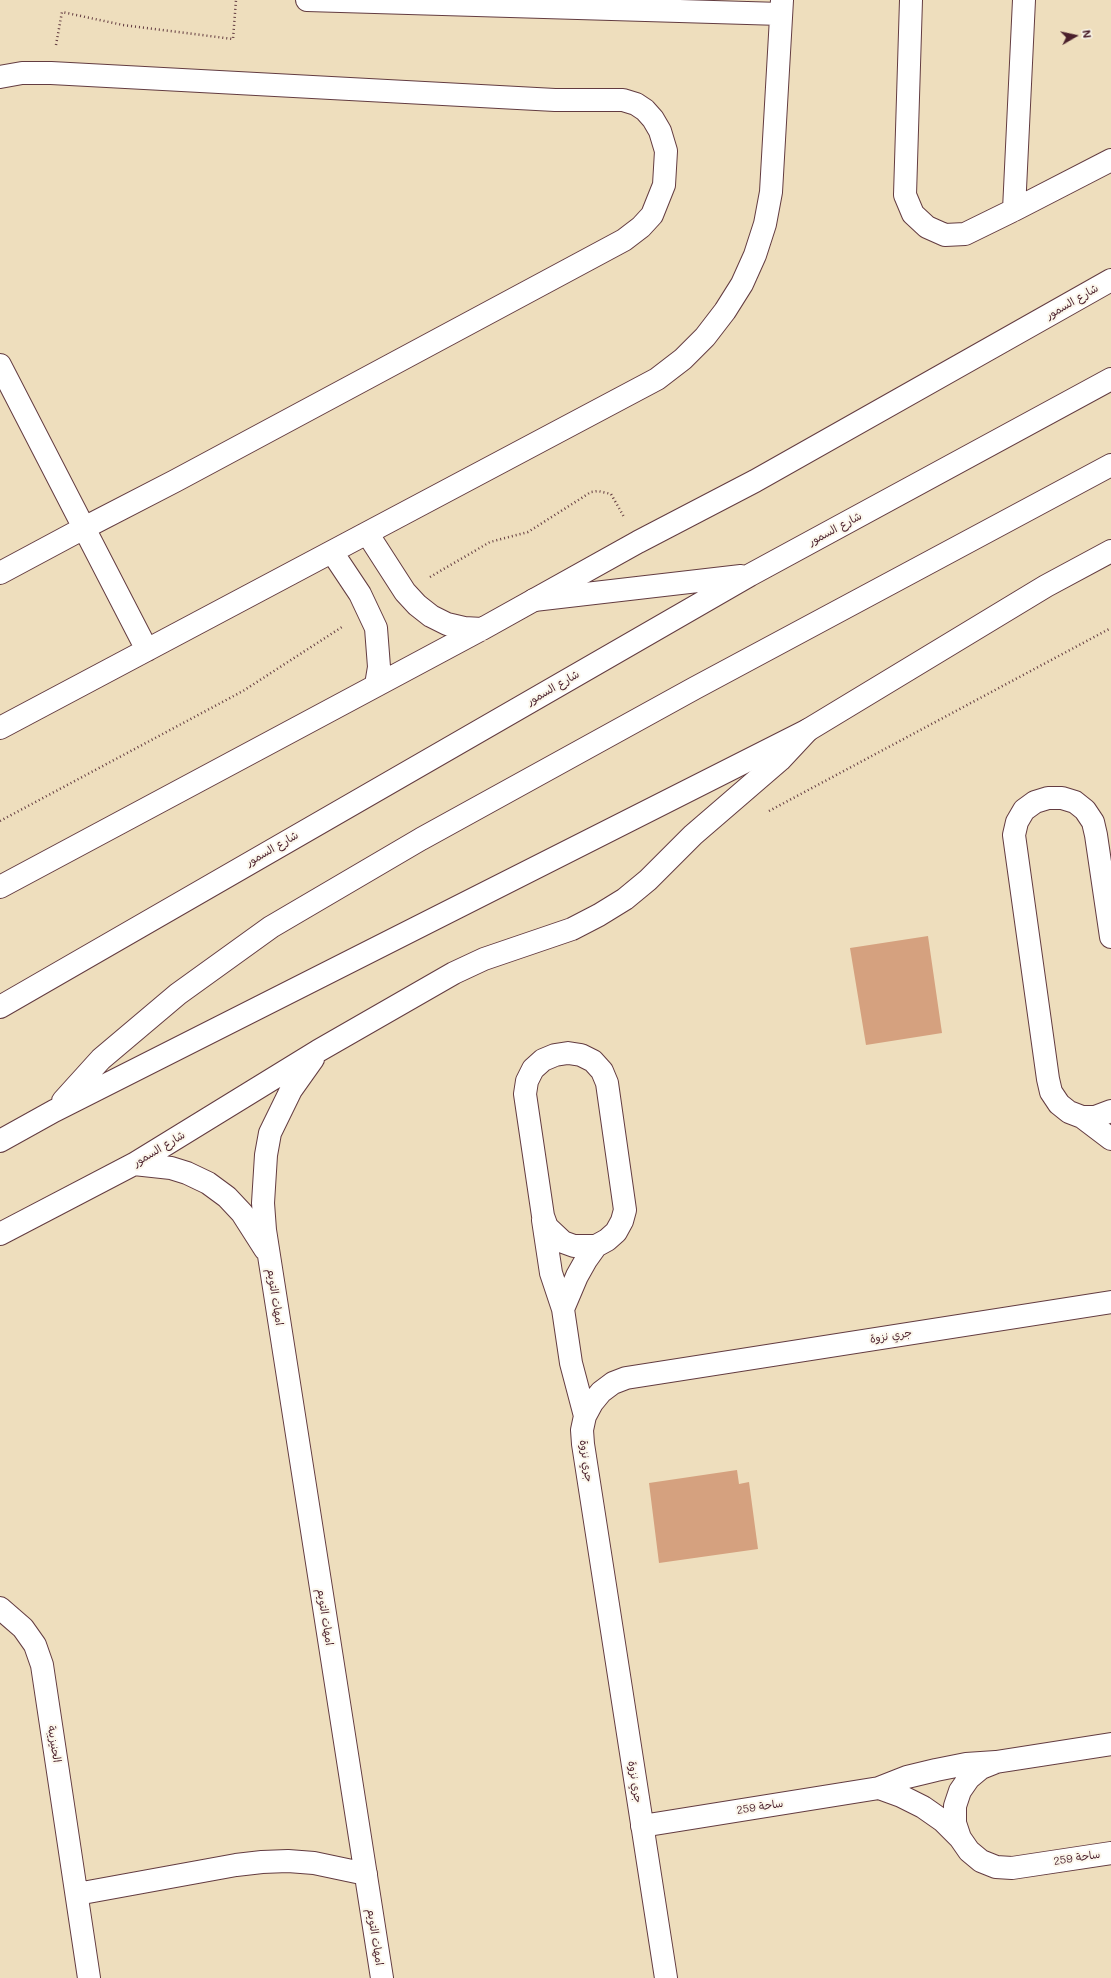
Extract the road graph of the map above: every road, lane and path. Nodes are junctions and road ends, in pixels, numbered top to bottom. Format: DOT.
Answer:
graph roads {
  1 [pos="236,0"];
  2 [pos="307,0"];
  3 [pos="911,0"];
  4 [pos="1024,0"];
  5 [pos="782,7"];
  6 [pos="51,73"];
  7 [pos="0,77"];
  8 [pos="1111,160"];
  9 [pos="1014,210"];
  10 [pos="1111,280"];
  11 [pos="0,365"];
  12 [pos="1111,379"];
  13 [pos="1111,465"];
  14 [pos="84,528"];
  15 [pos="367,533"];
  16 [pos="1111,551"];
  17 [pos="332,552"];
  18 [pos="0,574"];
  19 [pos="750,574"];
  20 [pos="534,600"];
  21 [pos="482,629"];
  22 [pos="147,650"];
  23 [pos="376,685"];
  24 [pos="0,728"];
  25 [pos="808,730"];
  26 [pos="0,887"];
  27 [pos="1111,937"];
  28 [pos="0,1007"];
  29 [pos="318,1051"];
  30 [pos="54,1111"];
  31 [pos="1111,1111"];
  32 [pos="1082,1117"];
  33 [pos="1111,1140"];
  34 [pos="0,1141"];
  35 [pos="134,1164"];
  36 [pos="543,1216"];
  37 [pos="0,1234"];
  38 [pos="596,1246"];
  39 [pos="269,1256"];
  40 [pos="1111,1302"];
  41 [pos="563,1310"];
  42 [pos="586,1416"];
  43 [pos="0,1608"];
  44 [pos="1111,1744"];
  45 [pos="996,1762"];
  46 [pos="879,1788"];
  47 [pos="642,1826"];
  48 [pos="960,1838"];
  49 [pos="1111,1853"];
  50 [pos="366,1874"];
  51 [pos="77,1894"];
  52 [pos="90,1978"];
  53 [pos="382,1978"];
  54 [pos="666,1978"];
  1 -- 6 [label="path"];
  2 -- 5 [label="street"];
  3 -- 9 [label="street"];
  4 -- 9 [label="street"];
  5 -- 15 [label="street"];
  6 -- 7 [label="street"];
  6 -- 14 [label="street"];
  8 -- 9 [label="street"];
  10 -- 20 [label="street, شارع السمور"];
  11 -- 14 [label="street"];
  12 -- 19 [label="street, شارع السمور"];
  13 -- 30 [label="street"];
  14 -- 18 [label="street"];
  14 -- 22 [label="street"];
  15 -- 17 [label="street"];
  15 -- 21 [label="street"];
  16 -- 25 [label="street, شارع السمور"];
  17 -- 22 [label="street"];
  17 -- 23 [label="street"];
  19 -- 20 [label="street"];
  19 -- 28 [label="street, شارع السمور"];
  20 -- 21 [label="street, شارع السمور"];
  21 -- 23 [label="street, شارع السمور"];
  22 -- 24 [label="street"];
  23 -- 26 [label="street, شارع السمور"];
  25 -- 29 [label="street, شارع السمور"];
  25 -- 30 [label="street, شارع السمور"];
  27 -- 32 [label="street"];
  29 -- 35 [label="street, شارع السمور"];
  29 -- 39 [label="street, امهات التويم"];
  30 -- 34 [label="street, شارع السمور"];
  31 -- 32 [label="street"];
  32 -- 33 [label="street"];
  35 -- 37 [label="street, شارع السمور"];
  35 -- 39 [label="street, امهات التويم"];
  36 -- 38 [label="street"];
  36 -- 38 [label="street"];
  36 -- 41 [label="street"];
  38 -- 41 [label="street"];
  39 -- 50 [label="street, امهات التويم"];
  40 -- 42 [label="street, جري نزوة"];
  41 -- 42 [label="street"];
  42 -- 47 [label="street, جري نزوة"];
  43 -- 51 [label="street, الحنيزيبة"];
  44 -- 45 [label="street, ساحة 259"];
  45 -- 46 [label="street, ساحة 259"];
  45 -- 48 [label="street, ساحة 259"];
  46 -- 47 [label="street, ساحة 259"];
  46 -- 48 [label="street, ساحة 259"];
  47 -- 54 [label="street, جري نزوة"];
  48 -- 49 [label="street, ساحة 259"];
  50 -- 51 [label="street"];
  50 -- 53 [label="street, امهات التويم"];
  51 -- 52 [label="street, الحنيزيبة"];
}
